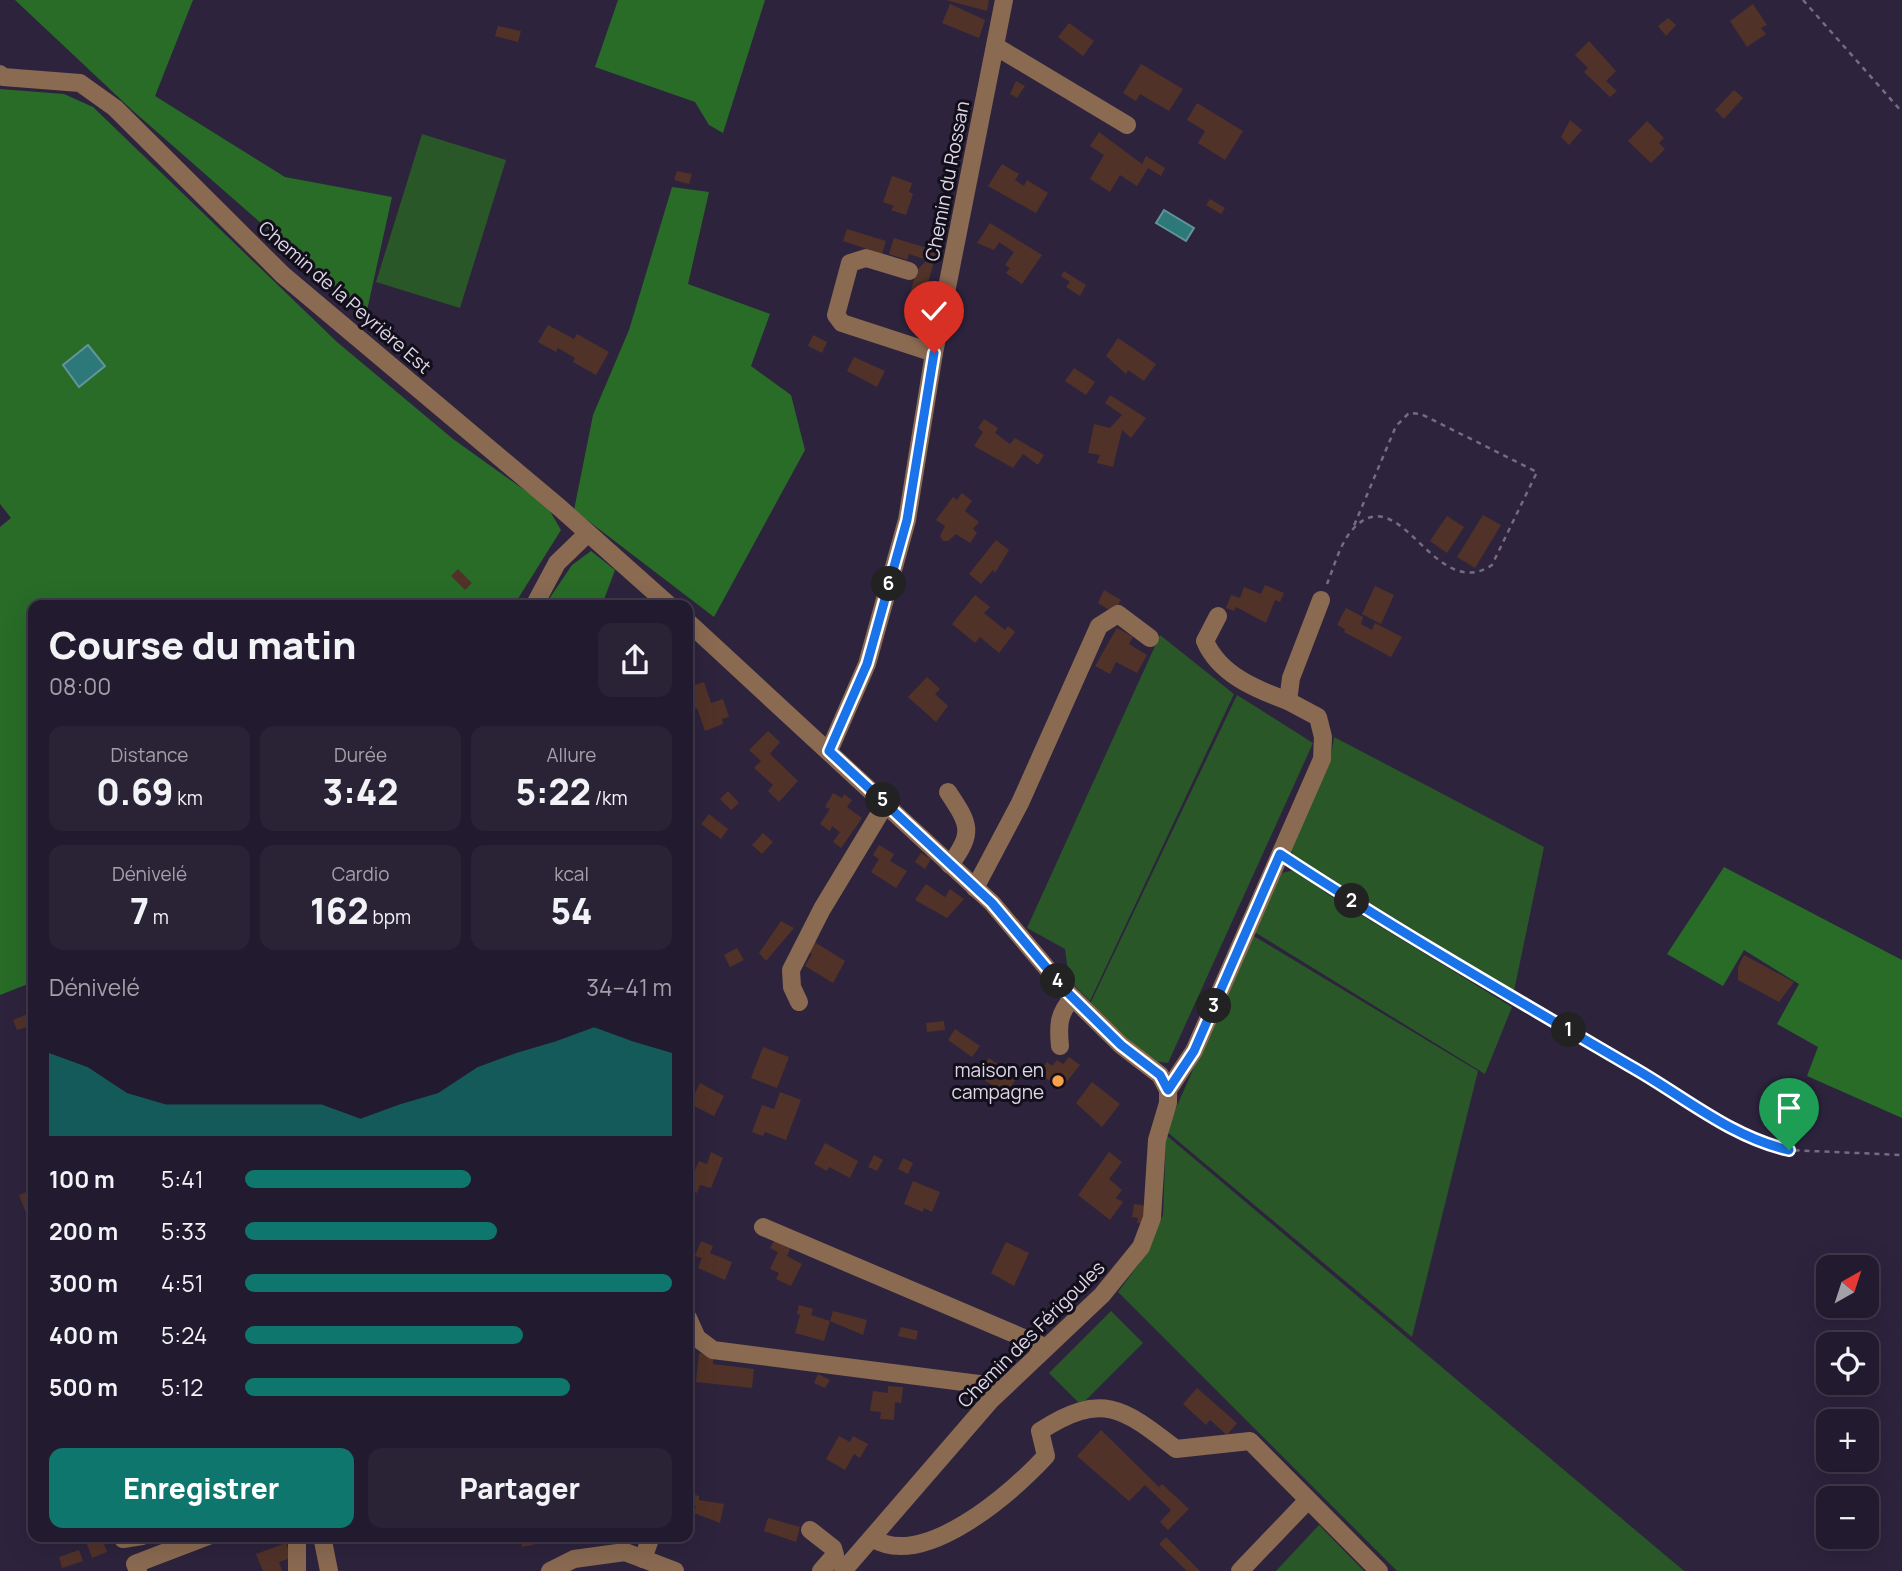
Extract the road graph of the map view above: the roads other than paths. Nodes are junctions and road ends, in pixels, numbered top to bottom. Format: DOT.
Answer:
graph roads {
  1 [pos="1004,0"];
  2 [pos="995,46"];
  3 [pos="0,74"];
  4 [pos="1126,125"];
  5 [pos="909,271"];
  6 [pos="934,353"];
  7 [pos="588,533"];
  8 [pos="537,600"];
  9 [pos="663,600"];
  10 [pos="1321,600"];
  11 [pos="1218,616"];
  12 [pos="693,627"];
  13 [pos="1150,638"];
  14 [pos="1288,701"];
  15 [pos="829,751"];
  16 [pos="948,792"];
  17 [pos="886,803"];
  18 [pos="950,865"];
  19 [pos="975,888"];
  20 [pos="1073,998"];
  21 [pos="799,1003"];
  22 [pos="1060,1046"];
  23 [pos="1168,1090"];
  24 [pos="763,1227"];
  25 [pos="693,1329"];
  26 [pos="1045,1347"];
  27 [pos="999,1391"];
  28 [pos="1308,1500"];
  29 [pos="810,1530"];
  30 [pos="872,1538"];
  31 [pos="192,1542"];
  32 [pos="297,1542"];
  33 [pos="323,1542"];
  34 [pos="648,1542"];
  35 [pos="627,1544"];
  36 [pos="643,1559"];
  37 [pos="138,1571"];
  38 [pos="296,1571"];
  39 [pos="330,1571"];
  40 [pos="550,1571"];
  41 [pos="676,1571"];
  42 [pos="821,1571"];
  43 [pos="843,1571"];
  44 [pos="1240,1571"];
  45 [pos="1379,1571"];
  1 -- 2 [label="street, Chemin du Rossan"];
  2 -- 4 [label="street"];
  2 -- 6 [label="street, Chemin du Rossan"];
  3 -- 7 [label="street, Chemin de la Peyrière Est"];
  5 -- 6 [label="street"];
  6 -- 15 [label="street, Chemin du Rossan"];
  7 -- 8 [label="street"];
  7 -- 9 [label="street"];
  10 -- 14 [label="street"];
  11 -- 14 [label="street"];
  12 -- 15 [label="street"];
  13 -- 19 [label="street"];
  14 -- 23 [label="street, Chemin des Férigoules"];
  15 -- 17 [label="street"];
  16 -- 18 [label="street"];
  17 -- 18 [label="street"];
  17 -- 21 [label="street"];
  18 -- 19 [label="street"];
  19 -- 20 [label="street"];
  20 -- 22 [label="street"];
  20 -- 23 [label="street"];
  23 -- 26 [label="street, Chemin des Férigoules"];
  24 -- 26 [label="street"];
  25 -- 27 [label="street"];
  26 -- 27 [label="street, Chemin des Férigoules"];
  27 -- 30 [label="street, Chemin des Férigoules"];
  28 -- 30 [label="street"];
  28 -- 44 [label="street"];
  28 -- 45 [label="street"];
  29 -- 42 [label="street"];
  30 -- 43 [label="street, Chemin des Férigoules"];
  31 -- 37 [label="street"];
  32 -- 38 [label="street"];
  33 -- 39 [label="street"];
  34 -- 36 [label="street"];
  35 -- 36 [label="street"];
  35 -- 40 [label="street"];
  36 -- 41 [label="street"];
}
